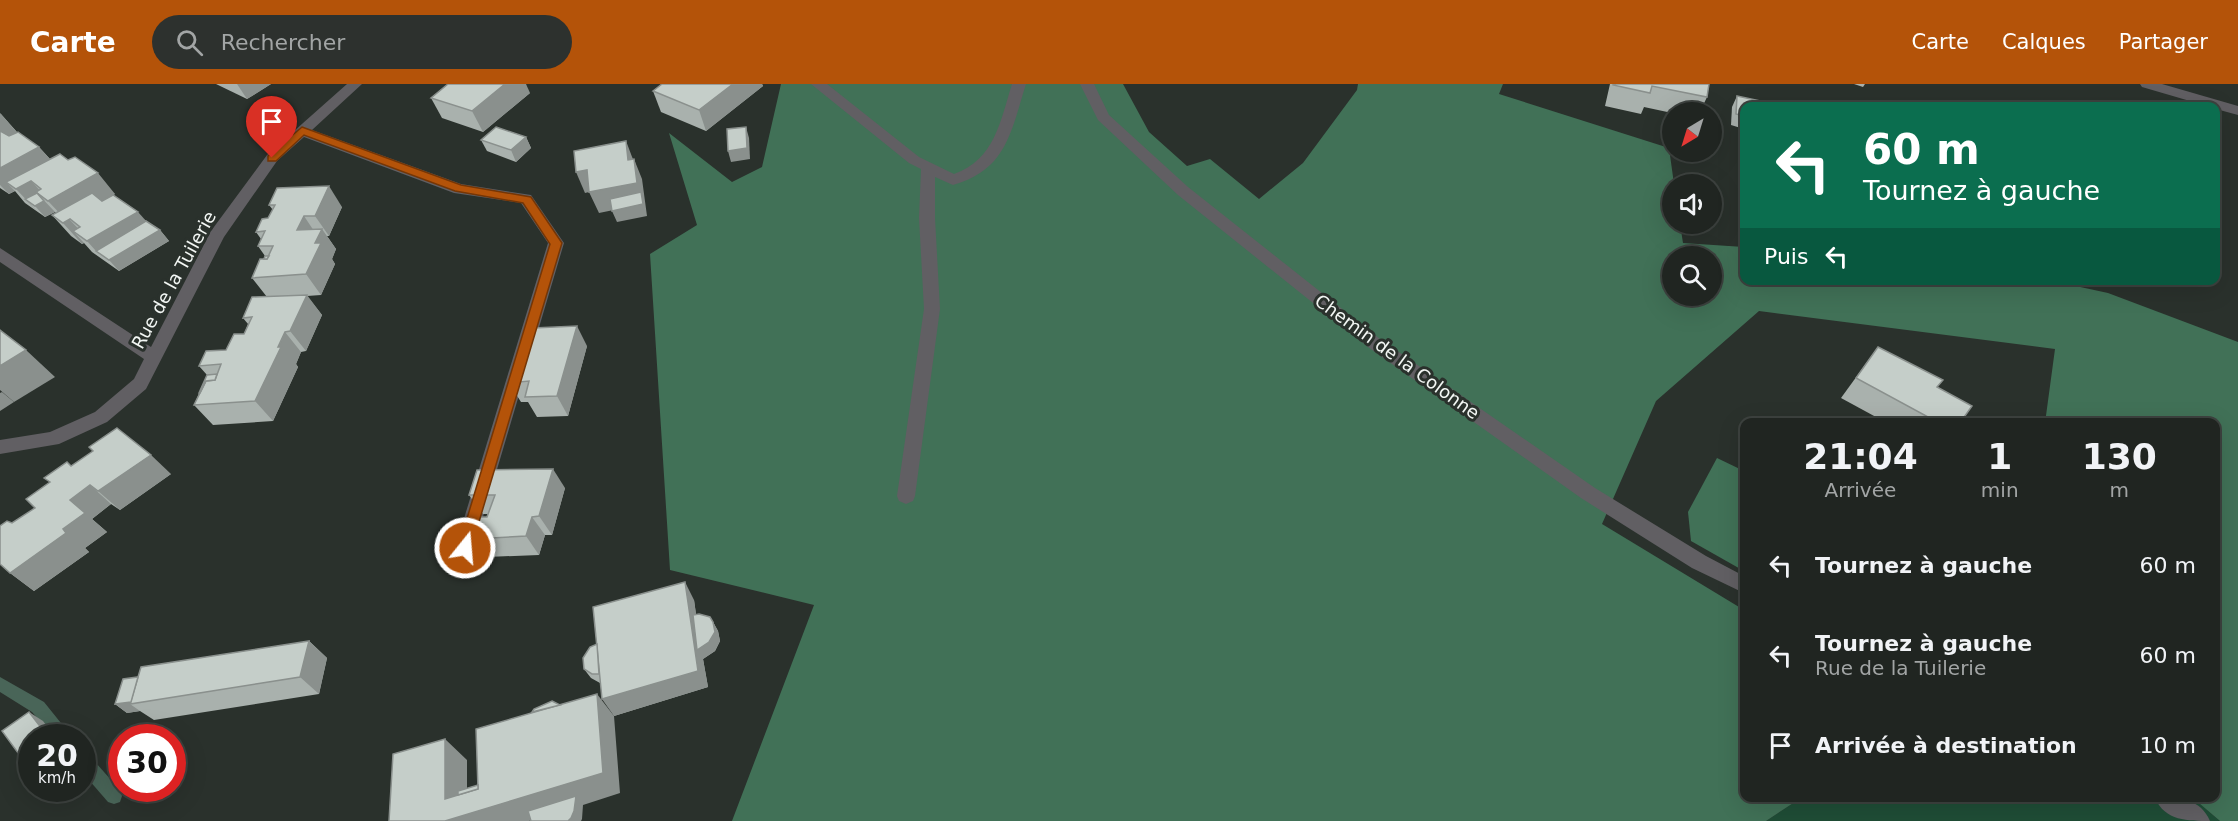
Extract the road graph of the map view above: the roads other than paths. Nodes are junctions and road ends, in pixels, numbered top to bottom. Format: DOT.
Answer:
graph roads {
  1 [pos="355,84"];
  2 [pos="818,84"];
  3 [pos="1019,84"];
  4 [pos="1087,84"];
  5 [pos="2147,84"];
  6 [pos="2208,102"];
  7 [pos="2220,106"];
  8 [pos="2238,111"];
  9 [pos="302,131"];
  10 [pos="928,168"];
  11 [pos="0,254"];
  12 [pos="154,357"];
  13 [pos="0,447"];
  14 [pos="906,496"];
  15 [pos="465,548"];
  16 [pos="1740,583"];
  17 [pos="2172,802"];
  18 [pos="2199,821"];
  1 -- 9 [label="street, Rue de la Tuilerie"];
  2 -- 10 [label="street"];
  3 -- 10 [label="street"];
  4 -- 16 [label="street, Chemin de la Colonne"];
  5 -- 6 [label="street"];
  7 -- 8 [label="street"];
  9 -- 12 [label="street, Rue de la Tuilerie"];
  9 -- 15 [label="street"];
  10 -- 14 [label="street"];
  11 -- 12 [label="street"];
  12 -- 13 [label="street, Rue de la Tuilerie"];
  17 -- 18 [label="street"];
}
